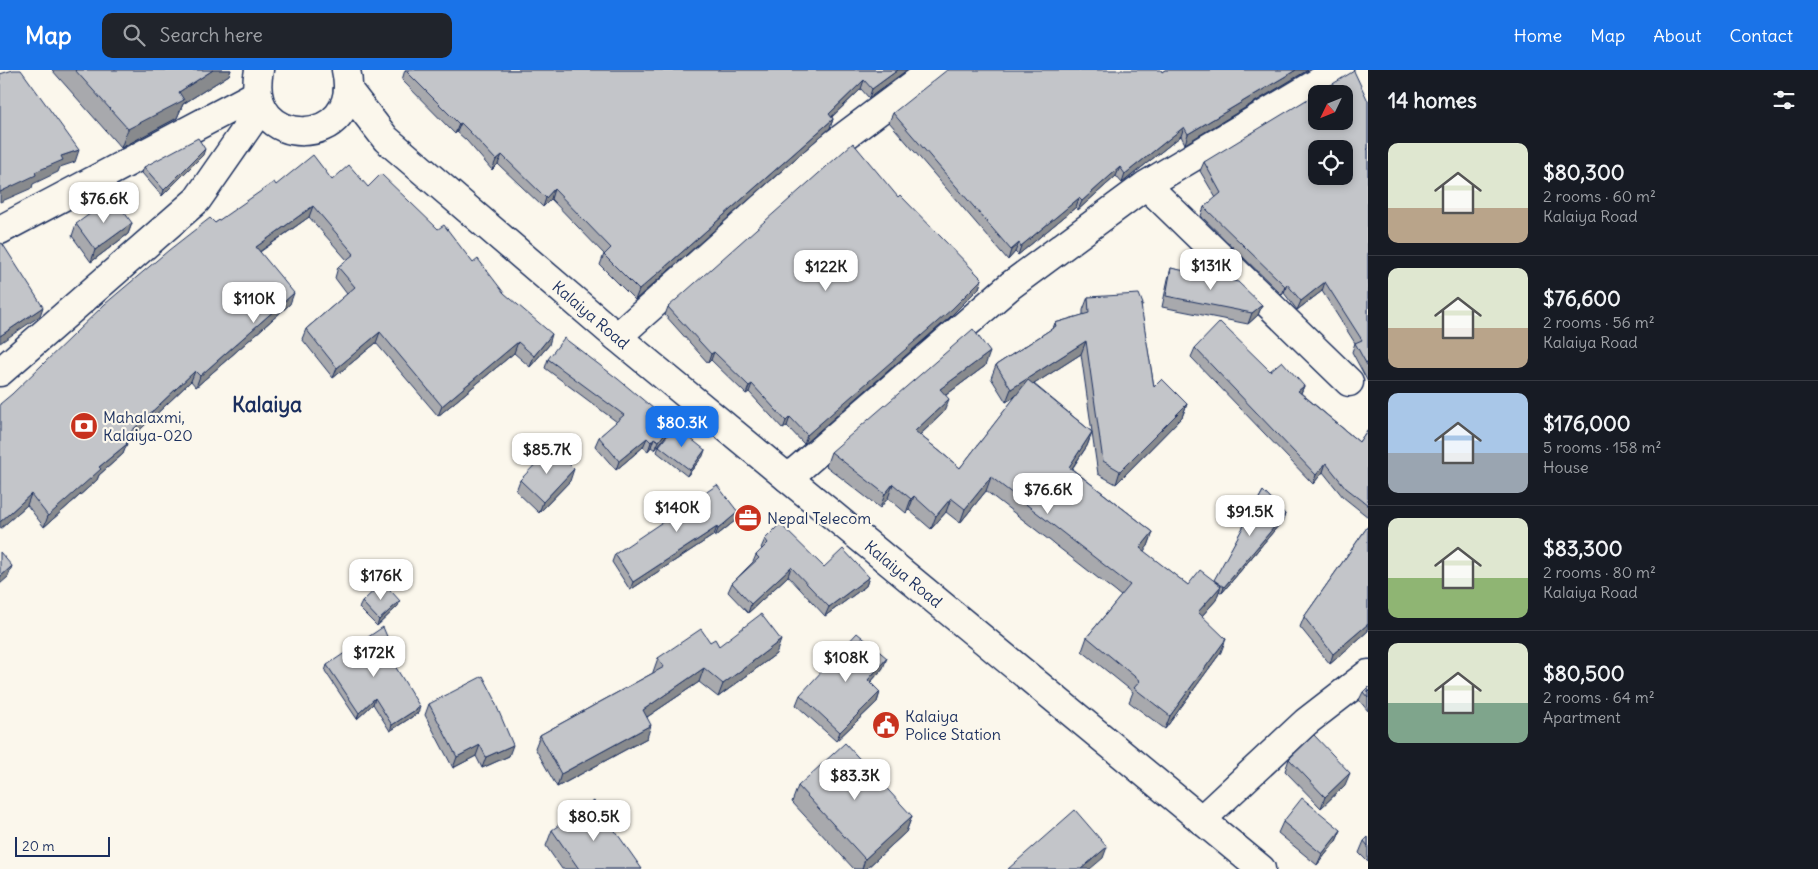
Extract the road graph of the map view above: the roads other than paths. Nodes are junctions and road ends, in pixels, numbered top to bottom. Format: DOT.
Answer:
graph roads {
  1 [pos="933,70"];
  2 [pos="1339,70"];
  3 [pos="348,78"];
  4 [pos="264,100"];
  5 [pos="331,122"];
  6 [pos="386,140"];
  7 [pos="1146,185"];
  8 [pos="0,230"];
  9 [pos="617,337"];
  10 [pos="0,372"];
  11 [pos="1349,382"];
  12 [pos="788,478"];
  13 [pos="1368,674"];
  14 [pos="1202,820"];
  15 [pos="1261,869"];
  1 -- 9 [label="street"];
  2 -- 7 [label="street"];
  3 -- 5 [label="street"];
  3 -- 6 [label="street"];
  4 -- 5 [label="street"];
  4 -- 8 [label="street"];
  4 -- 10 [label="street"];
  5 -- 6 [label="street"];
  6 -- 9 [label="street, Kalaiya Road"];
  7 -- 11 [label="street"];
  7 -- 12 [label="street"];
  9 -- 12 [label="street, Kalaiya Road"];
  12 -- 14 [label="street, Kalaiya Road"];
  13 -- 14 [label="street"];
  14 -- 15 [label="street, Kalaiya Road"];
}
